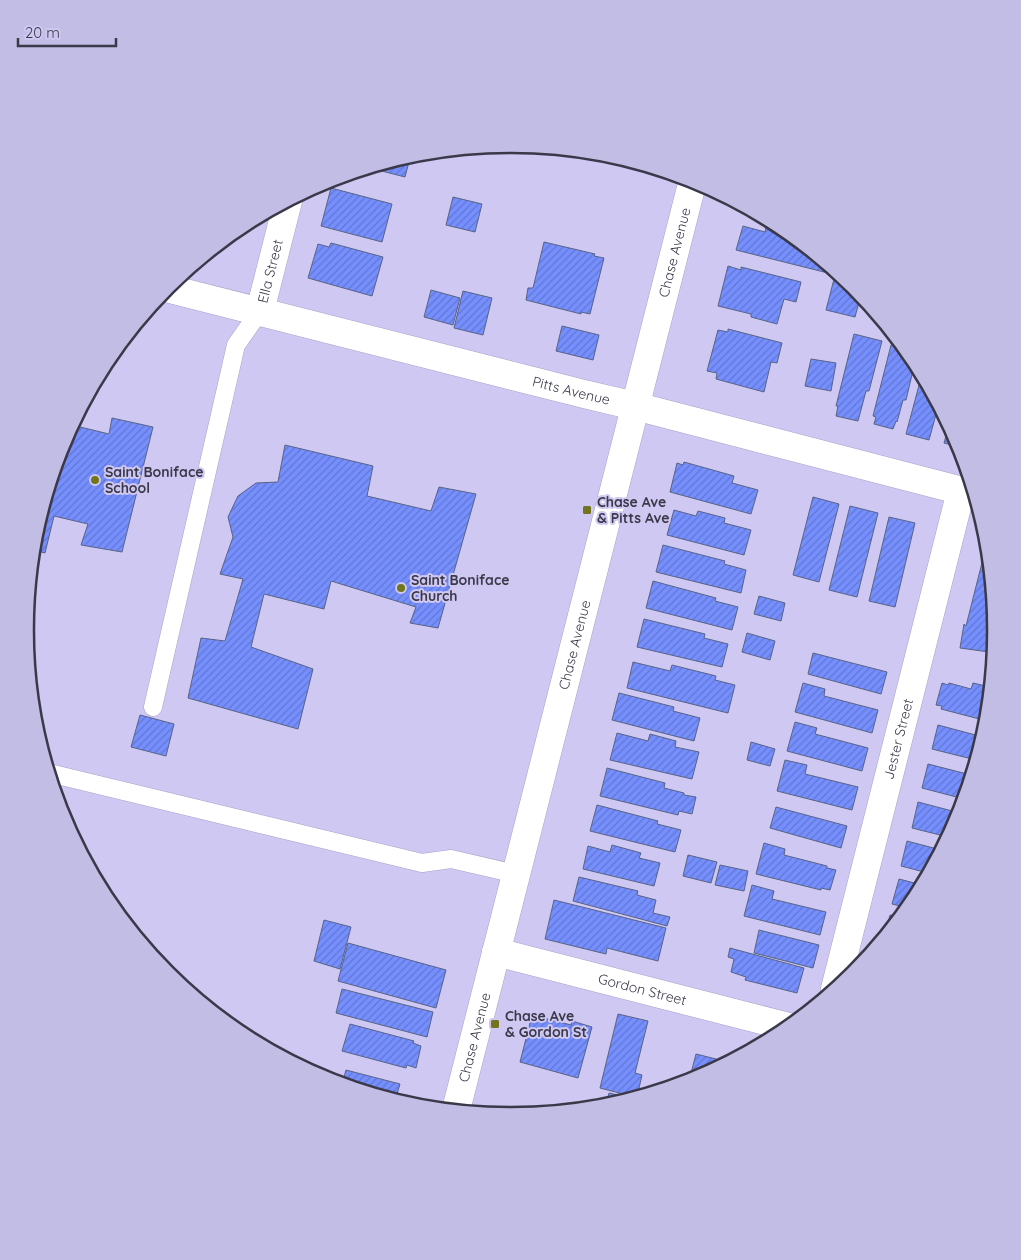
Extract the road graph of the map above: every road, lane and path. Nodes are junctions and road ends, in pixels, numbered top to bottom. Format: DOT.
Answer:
graph roads {
  1 [pos="691,189"];
  2 [pos="286,210"];
  3 [pos="176,290"];
  4 [pos="260,311"];
  5 [pos="635,406"];
  6 [pos="966,492"];
  7 [pos="967,495"];
  8 [pos="153,707"];
  9 [pos="57,775"];
  10 [pos="516,874"];
  11 [pos="496,952"];
  12 [pos="839,976"];
  13 [pos="777,1024"];
  14 [pos="458,1104"];
  1 -- 5 [label="street, Chase Avenue"];
  2 -- 4 [label="street, Ella Street"];
  3 -- 4 [label="street, Pitts Avenue"];
  4 -- 5 [label="street, Pitts Avenue"];
  4 -- 8 [label="lane"];
  5 -- 6 [label="street, Pitts Avenue"];
  5 -- 10 [label="street, Chase Avenue"];
  7 -- 12 [label="street, Jester Street"];
  9 -- 10 [label="lane"];
  10 -- 11 [label="street, Chase Avenue"];
  11 -- 13 [label="street, Gordon Street"];
  11 -- 14 [label="street, Chase Avenue"];
}
